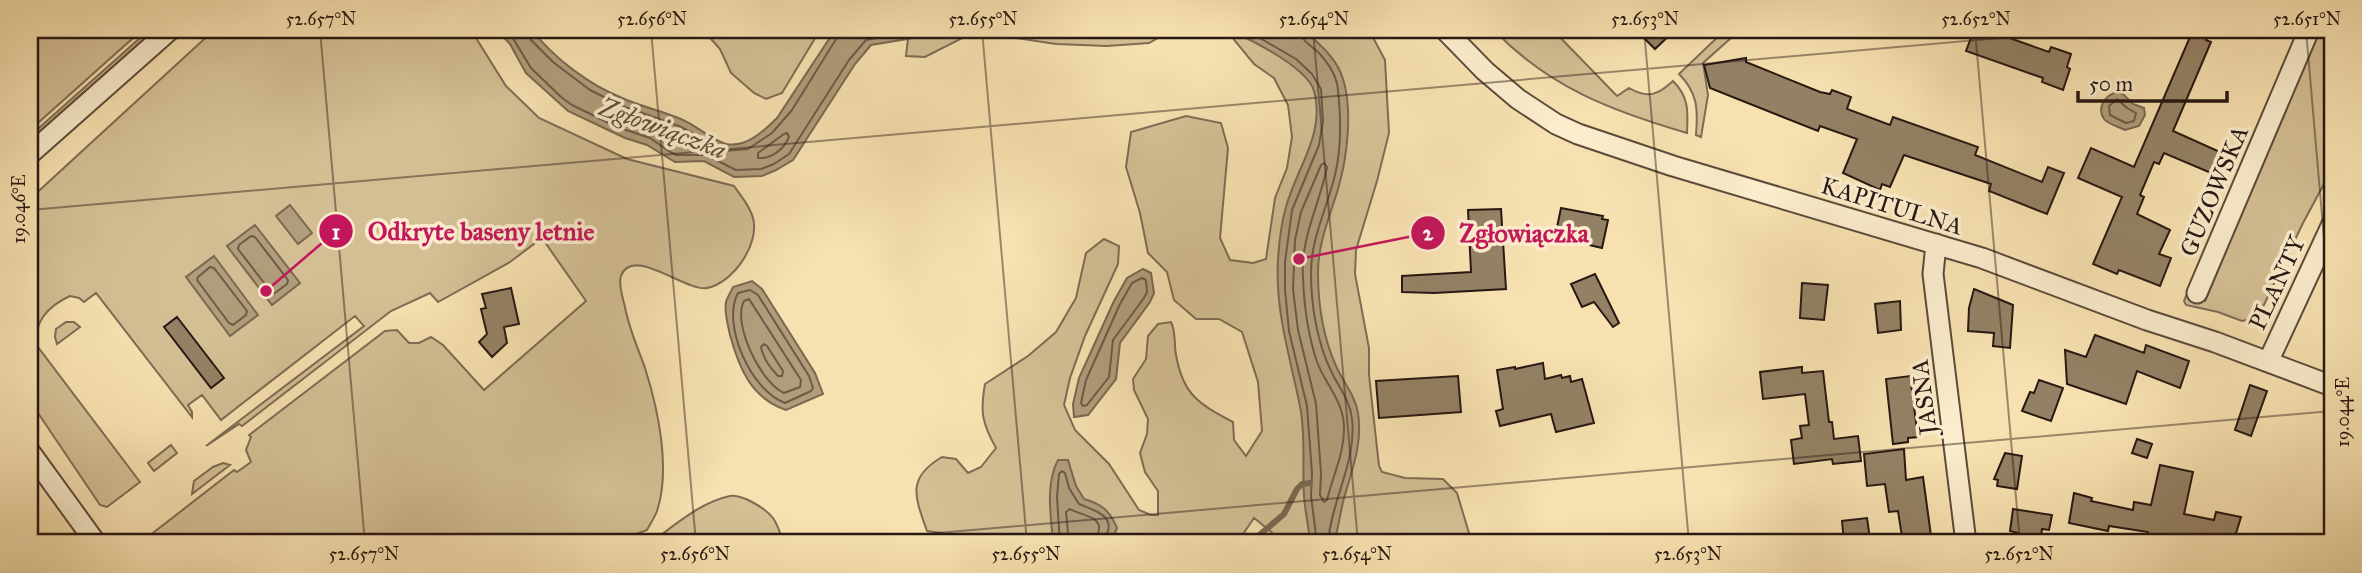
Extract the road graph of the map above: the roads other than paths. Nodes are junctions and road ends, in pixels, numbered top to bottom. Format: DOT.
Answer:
graph roads {
  1 [pos="170,30"];
  2 [pos="2309,30"];
  3 [pos="1451,34"];
  4 [pos="30,154"];
  5 [pos="2332,224"];
  6 [pos="1936,244"];
  7 [pos="2197,293"];
  8 [pos="2268,362"];
  9 [pos="2332,386"];
  10 [pos="30,452"];
  11 [pos="96,543"];
  12 [pos="1967,543"];
  1 -- 4 [label="street"];
  2 -- 7 [label="street, GUZOWSKA"];
  3 -- 6 [label="street, KAPITULNA"];
  5 -- 8 [label="street, PLANTY"];
  6 -- 8 [label="street, KAPITULNA"];
  6 -- 12 [label="street, JASNA"];
  8 -- 9 [label="street, KAPITULNA"];
  10 -- 11 [label="street"];
}
